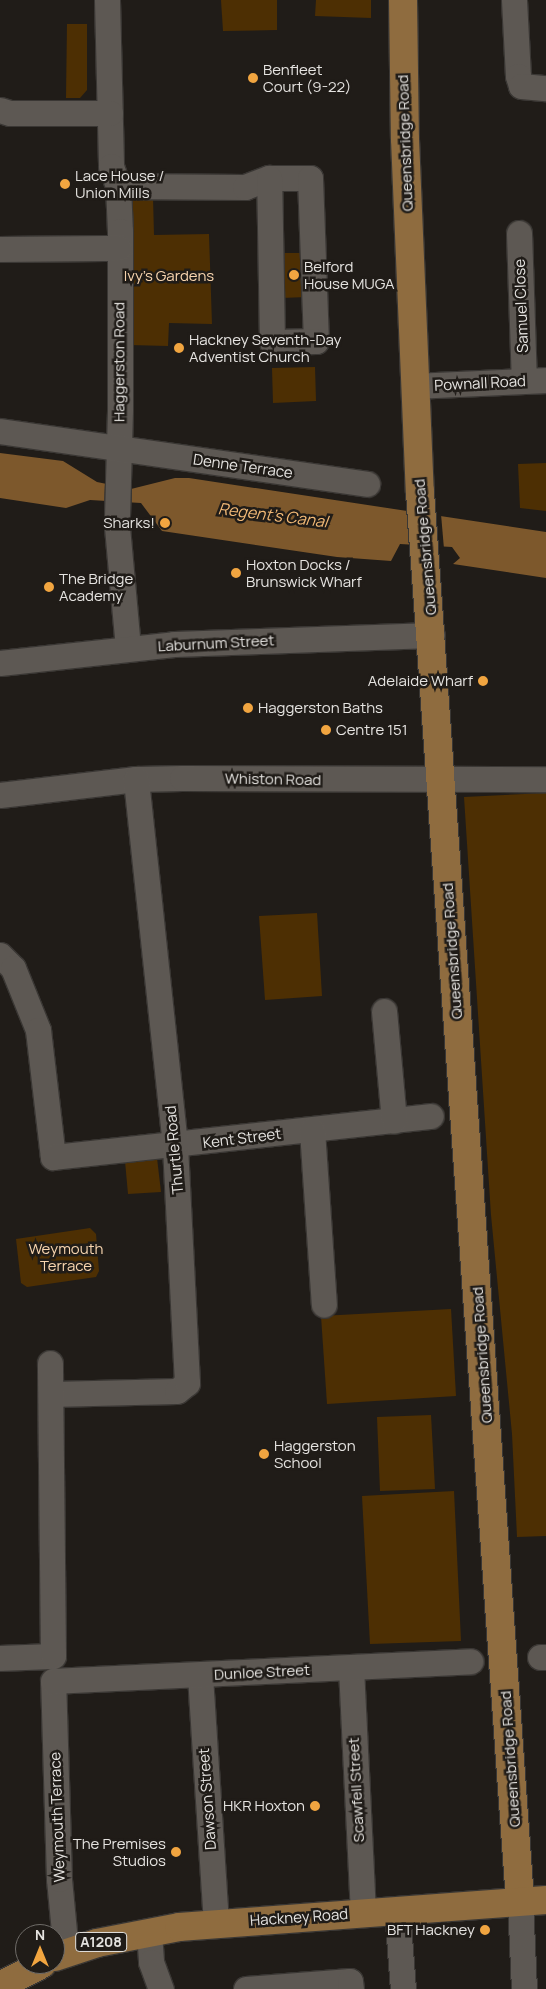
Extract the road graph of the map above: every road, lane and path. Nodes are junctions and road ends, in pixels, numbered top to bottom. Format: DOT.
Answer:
graph roads {
  1 [pos="107,0"];
  2 [pos="403,0"];
  3 [pos="514,0"];
  4 [pos="546,88"];
  5 [pos="0,110"];
  6 [pos="110,113"];
  7 [pos="269,178"];
  8 [pos="118,186"];
  9 [pos="519,233"];
  10 [pos="119,248"];
  11 [pos="0,249"];
  12 [pos="535,380"];
  13 [pos="414,386"];
  14 [pos="0,431"];
  15 [pos="118,450"];
  16 [pos="367,484"];
  17 [pos="432,634"];
  18 [pos="128,648"];
  19 [pos="0,663"];
  20 [pos="546,779"];
  21 [pos="136,780"];
  22 [pos="440,780"];
  23 [pos="0,795"];
  24 [pos="1,954"];
  25 [pos="384,1011"];
  26 [pos="431,1116"];
  27 [pos="394,1121"];
  28 [pos="312,1130"];
  29 [pos="175,1145"];
  30 [pos="324,1306"];
  31 [pos="50,1363"];
  32 [pos="51,1394"];
  33 [pos="0,1658"];
  34 [pos="471,1661"];
  35 [pos="351,1668"];
  36 [pos="200,1676"];
  37 [pos="53,1681"];
  38 [pos="533,1900"];
  39 [pos="397,1910"];
  40 [pos="363,1913"];
  41 [pos="216,1922"];
  42 [pos="60,1924"];
  43 [pos="149,1932"];
  44 [pos="65,1954"];
  45 [pos="26,1974"];
  46 [pos="10,1984"];
  47 [pos="162,1989"];
  48 [pos="246,1989"];
  49 [pos="351,1989"];
  50 [pos="403,1989"];
  51 [pos="524,1989"];
  1 -- 6 [label="street, Haggerston Road"];
  2 -- 13 [label="main road, Queensbridge Road"];
  3 -- 4 [label="street"];
  5 -- 6 [label="street"];
  6 -- 8 [label="street, Haggerston Road"];
  7 -- 7 [label="street"];
  7 -- 8 [label="street"];
  8 -- 10 [label="street, Haggerston Road"];
  9 -- 12 [label="street, Samuel Close"];
  10 -- 11 [label="street"];
  10 -- 15 [label="street, Haggerston Road"];
  12 -- 13 [label="street, Pownall Road"];
  13 -- 17 [label="main road, Queensbridge Road"];
  14 -- 15 [label="street, Denne Terrace"];
  15 -- 16 [label="street, Denne Terrace"];
  15 -- 18 [label="street, Haggerston Road"];
  17 -- 18 [label="street, Laburnum Street"];
  17 -- 22 [label="main road, Queensbridge Road"];
  18 -- 19 [label="street, Laburnum Street"];
  20 -- 22 [label="street, Whiston Road"];
  21 -- 22 [label="street, Whiston Road"];
  21 -- 23 [label="street, Whiston Road"];
  21 -- 29 [label="street, Thurtle Road"];
  22 -- 38 [label="main road, Queensbridge Road"];
  24 -- 29 [label="street, Kent Street"];
  25 -- 27 [label="street"];
  26 -- 27 [label="street, Kent Street"];
  27 -- 28 [label="street, Kent Street"];
  28 -- 29 [label="street, Kent Street"];
  28 -- 30 [label="street"];
  29 -- 32 [label="street, Thurtle Road"];
  31 -- 32 [label="street"];
  32 -- 33 [label="street"];
  34 -- 35 [label="street, Dunloe Street"];
  35 -- 36 [label="street, Dunloe Street"];
  35 -- 40 [label="street, Scawfell Street"];
  36 -- 37 [label="street, Dunloe Street"];
  36 -- 41 [label="street, Dawson Street"];
  37 -- 42 [label="street, Weymouth Terrace"];
  38 -- 39 [label="main road, Hackney Road / A1208"];
  38 -- 51 [label="street"];
  39 -- 40 [label="main road, Hackney Road / A1208"];
  39 -- 50 [label="street"];
  40 -- 41 [label="main road, Hackney Road / A1208"];
  41 -- 43 [label="main road, Hackney Road / A1208"];
  43 -- 44 [label="main road, Hackney Road / A1208"];
  43 -- 47 [label="street"];
  45 -- 46 [label="main road"];
  48 -- 49 [label="street"];
}
